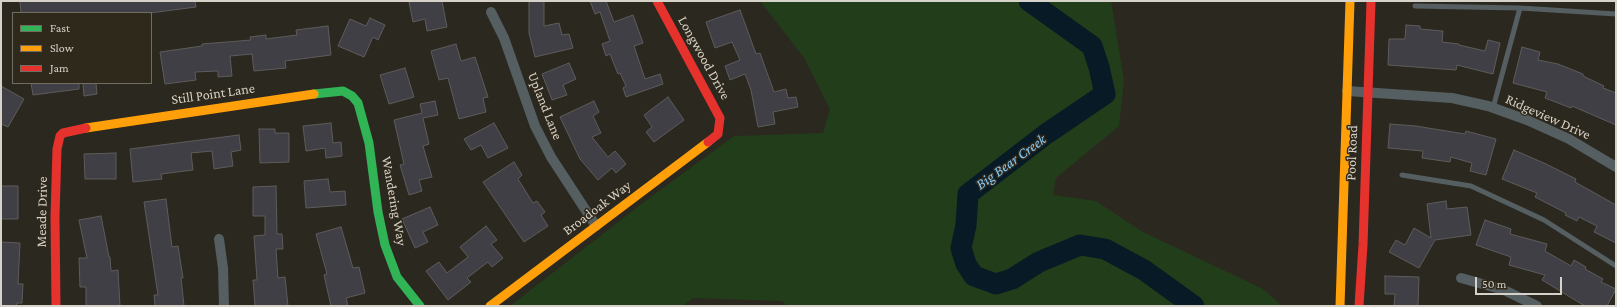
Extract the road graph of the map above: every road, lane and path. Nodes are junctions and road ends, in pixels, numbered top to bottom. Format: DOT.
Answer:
graph roads {
  1 [pos="656,1"];
  2 [pos="1350,1"];
  3 [pos="1371,1"];
  4 [pos="1415,6"];
  5 [pos="1520,8"];
  6 [pos="491,12"];
  7 [pos="1616,14"];
  8 [pos="1346,91"];
  9 [pos="1368,92"];
  10 [pos="352,96"];
  11 [pos="1493,108"];
  12 [pos="76,129"];
  13 [pos="719,130"];
  14 [pos="1616,167"];
  15 [pos="1402,175"];
  16 [pos="596,226"];
  17 [pos="219,239"];
  18 [pos="1616,266"];
  19 [pos="1461,278"];
  20 [pos="56,306"];
  21 [pos="224,306"];
  22 [pos="420,306"];
  23 [pos="490,306"];
  24 [pos="1340,306"];
  25 [pos="1359,306"];
  26 [pos="1538,306"];
  1 -- 13 [label="street, Longwood Drive"];
  2 -- 8 [label="street, Pool Road"];
  3 -- 9 [label="street, Pool Road"];
  4 -- 5 [label="lane"];
  5 -- 7 [label="lane"];
  5 -- 11 [label="lane"];
  6 -- 16 [label="street, Upland Lane"];
  8 -- 9 [label="street, Ridgeview Drive"];
  8 -- 24 [label="street, Pool Road"];
  9 -- 11 [label="street, Ridgeview Drive"];
  9 -- 25 [label="street, Pool Road"];
  10 -- 12 [label="street, Still Point Lane"];
  10 -- 22 [label="street, Wandering Way"];
  11 -- 14 [label="street, Ridgeview Drive"];
  12 -- 20 [label="street, Meade Drive"];
  13 -- 16 [label="street, Broadoak Way"];
  15 -- 18 [label="lane"];
  16 -- 23 [label="street, Broadoak Way"];
  17 -- 21 [label="street"];
  19 -- 26 [label="street"];
}
